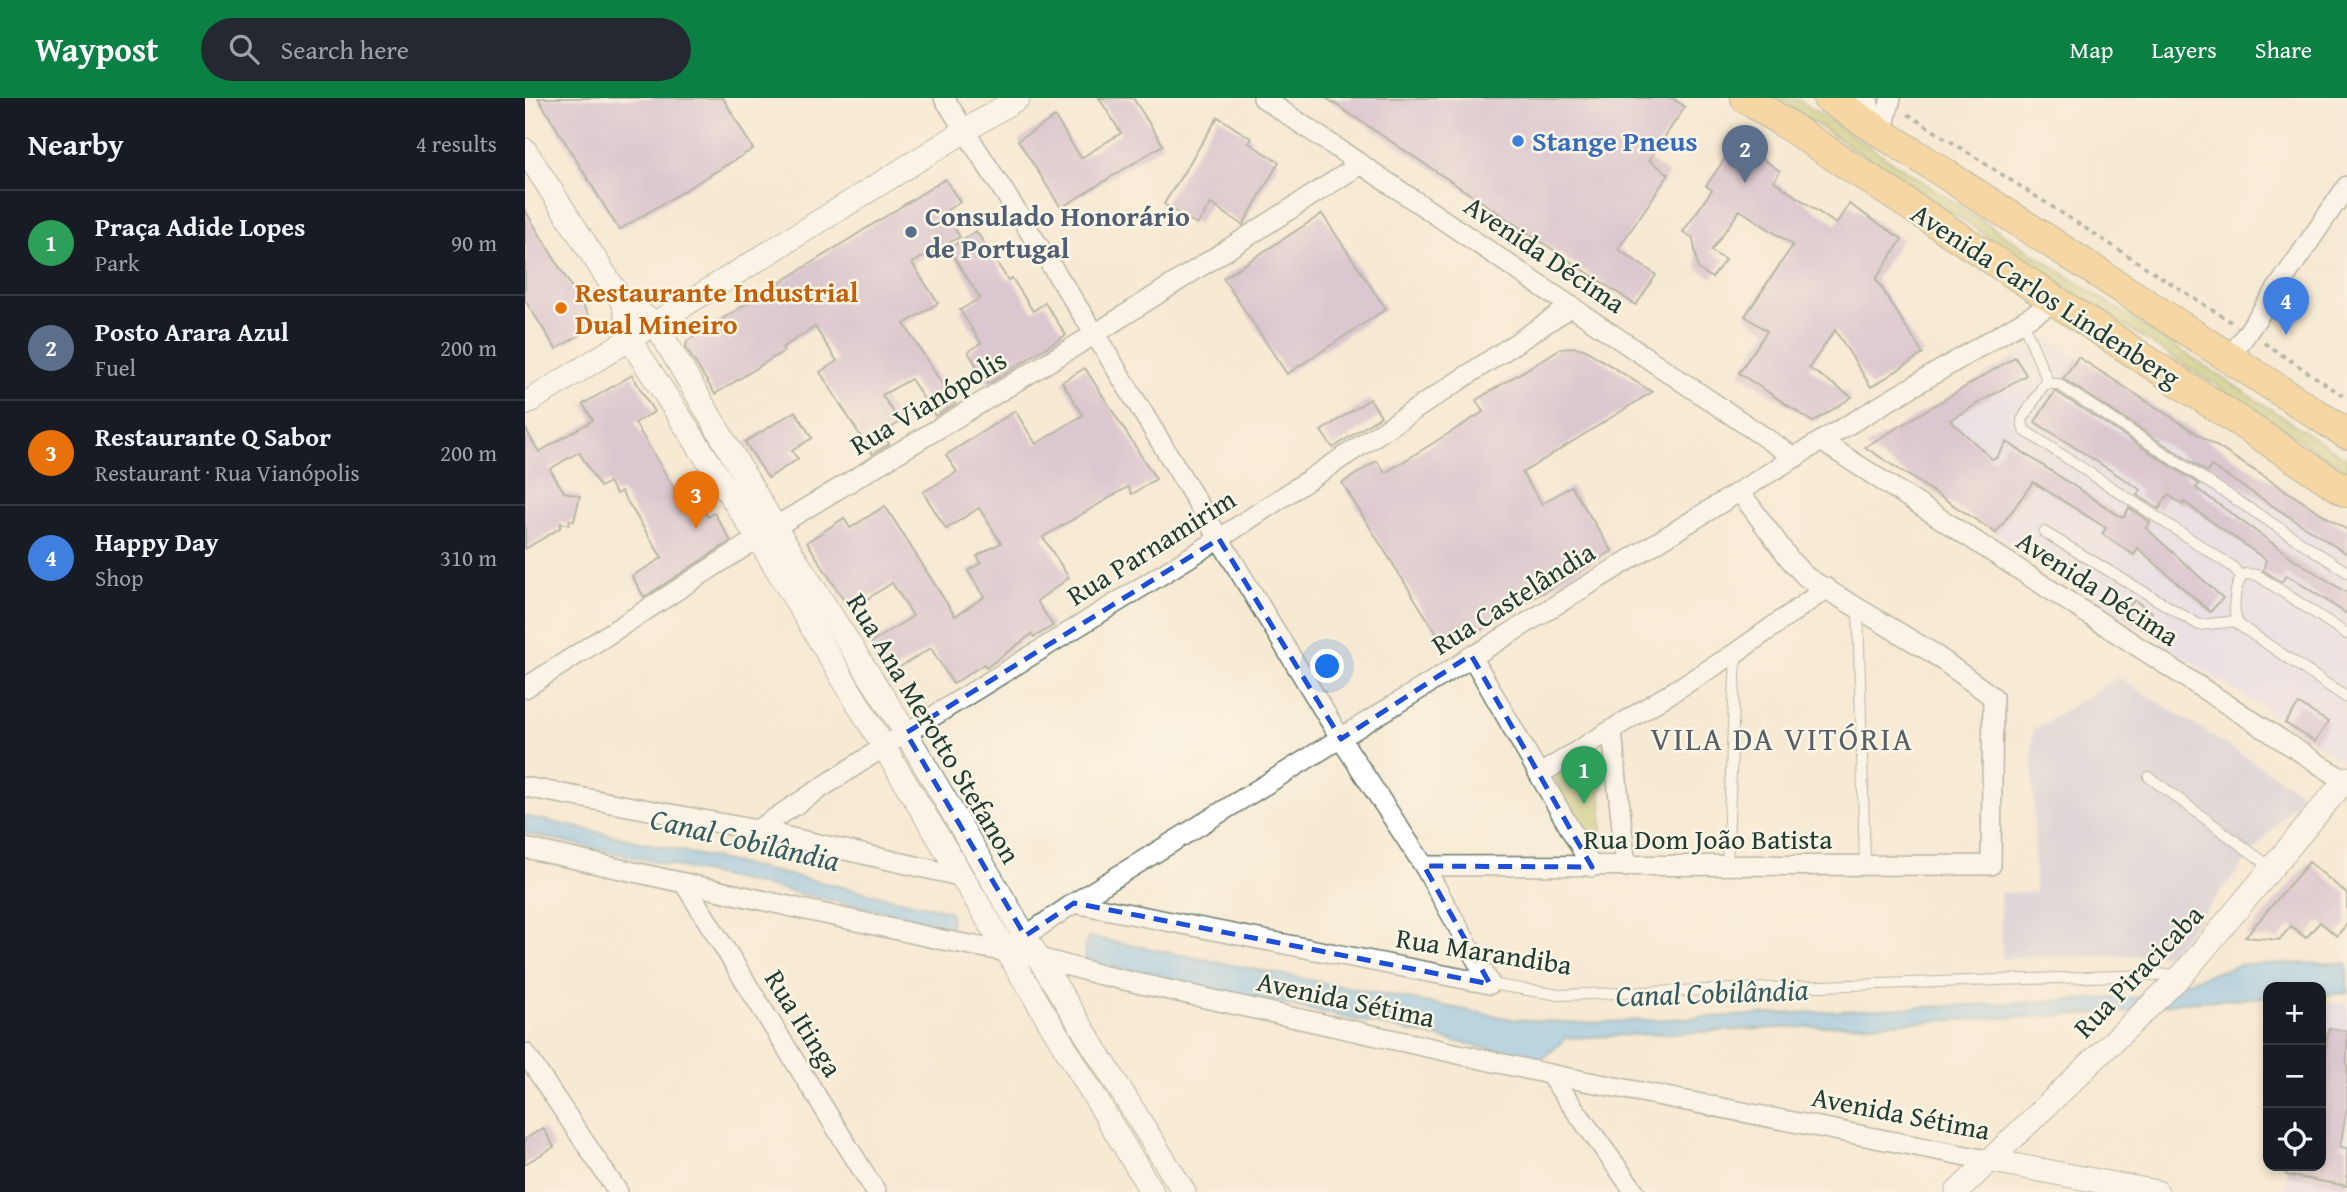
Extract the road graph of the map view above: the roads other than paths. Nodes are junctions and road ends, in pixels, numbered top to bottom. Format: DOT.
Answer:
graph roads {
  1 [pos="944,98"];
  2 [pos="1018,98"];
  3 [pos="1263,98"];
  4 [pos="1746,98"];
  5 [pos="1828,98"];
  6 [pos="1865,98"];
  7 [pos="1890,100"];
  8 [pos="1877,130"];
  9 [pos="965,131"];
  10 [pos="525,150"];
  11 [pos="1360,164"];
  12 [pos="2347,186"];
  13 [pos="2056,302"];
  14 [pos="624,304"];
  15 [pos="1573,306"];
  16 [pos="2022,320"];
  17 [pos="655,323"];
  18 [pos="1095,334"];
  19 [pos="629,340"];
  20 [pos="2230,358"];
  21 [pos="2048,382"];
  22 [pos="525,404"];
  23 [pos="2347,434"];
  24 [pos="1821,441"];
  25 [pos="1795,458"];
  26 [pos="1740,492"];
  27 [pos="2347,492"];
  28 [pos="2044,532"];
  29 [pos="766,533"];
  30 [pos="1219,539"];
  31 [pos="2347,572"];
  32 [pos="2241,577"];
  33 [pos="1826,588"];
  34 [pos="1858,606"];
  35 [pos="2237,621"];
  36 [pos="2347,634"];
  37 [pos="1737,652"];
  38 [pos="1471,656"];
  39 [pos="525,688"];
  40 [pos="2347,698"];
  41 [pos="1612,731"];
  42 [pos="906,733"];
  43 [pos="1341,739"];
  44 [pos="882,748"];
  45 [pos="1540,774"];
  46 [pos="2149,777"];
  47 [pos="2346,780"];
  48 [pos="525,787"];
  49 [pos="757,830"];
  50 [pos="525,848"];
  51 [pos="1424,866"];
  52 [pos="1591,867"];
  53 [pos="1626,867"];
  54 [pos="1727,867"];
  55 [pos="1865,867"];
  56 [pos="2272,868"];
  57 [pos="964,877"];
  58 [pos="684,883"];
  59 [pos="1074,902"];
  60 [pos="1025,936"];
  61 [pos="1004,950"];
  62 [pos="1040,958"];
  63 [pos="2181,976"];
  64 [pos="1490,984"];
  65 [pos="525,1053"];
  66 [pos="1549,1074"];
  67 [pos="1987,1160"];
  68 [pos="618,1192"];
  69 [pos="876,1192"];
  70 [pos="1152,1192"];
  71 [pos="1184,1192"];
  72 [pos="1635,1192"];
  73 [pos="1957,1192"];
  74 [pos="2157,1192"];
  1 -- 9 [label="street"];
  2 -- 9 [label="street"];
  3 -- 11 [label="street, Avenida Décima"];
  4 -- 13 [label="main road, Avenida Carlos Lindenberg"];
  5 -- 8 [label="main road, Avenida Carlos Lindenberg"];
  6 -- 8 [label="street"];
  7 -- 8 [label="street"];
  8 -- 20 [label="main road, Avenida Carlos Lindenberg"];
  9 -- 17 [label="street"];
  9 -- 18 [label="street"];
  10 -- 14 [label="street, Rua Ana Merotto Stefanon"];
  11 -- 15 [label="street, Avenida Décima"];
  11 -- 18 [label="street, Rua Vianópolis"];
  12 -- 20 [label="street"];
  13 -- 16 [label="street, Rua Castelândia"];
  13 -- 27 [label="main road, Avenida Carlos Lindenberg"];
  14 -- 17 [label="street, Rua Ana Merotto Stefanon"];
  14 -- 19 [label="street, Rua Ana Merotto Stefanon"];
  15 -- 25 [label="street, Avenida Décima"];
  15 -- 30 [label="street, Rua Parnamirim"];
  16 -- 21 [label="lane"];
  16 -- 24 [label="street, Rua Castelândia"];
  17 -- 19 [label="street"];
  17 -- 29 [label="street, Rua Ana Merotto Stefanon"];
  18 -- 29 [label="street, Rua Vianópolis"];
  18 -- 30 [label="street"];
  19 -- 22 [label="street"];
  19 -- 29 [label="street, Rua Ana Merotto Stefanon"];
  20 -- 23 [label="main road, Avenida Carlos Lindenberg"];
  21 -- 31 [label="lane"];
  21 -- 32 [label="lane"];
  24 -- 25 [label="street, Rua Castelândia"];
  24 -- 47 [label="street, Avenida Décima"];
  25 -- 26 [label="street, Rua Castelândia"];
  26 -- 33 [label="street"];
  26 -- 38 [label="street, Rua Castelândia"];
  28 -- 35 [label="lane"];
  29 -- 39 [label="street, Rua Vianópolis"];
  29 -- 42 [label="street, Rua Ana Merotto Stefanon"];
  29 -- 44 [label="street, Rua Ana Merotto Stefanon"];
  30 -- 42 [label="street, Rua Parnamirim"];
  30 -- 43 [label="street"];
  32 -- 35 [label="lane"];
  32 -- 36 [label="lane"];
  33 -- 34 [label="street"];
  33 -- 37 [label="street"];
  34 -- 55 [label="lane"];
  34 -- 55 [label="street, Rua Dom João Batista"];
  35 -- 40 [label="lane"];
  37 -- 41 [label="street"];
  37 -- 54 [label="lane"];
  38 -- 43 [label="street, Rua Castelândia"];
  38 -- 45 [label="street"];
  41 -- 45 [label="street"];
  41 -- 53 [label="street"];
  42 -- 44 [label="street, Rua Parnamirim"];
  42 -- 60 [label="street, Rua Ana Merotto Stefanon"];
  43 -- 51 [label="street"];
  43 -- 59 [label="street, Rua Castelândia"];
  44 -- 49 [label="street, Rua Parnamirim"];
  44 -- 57 [label="street, Rua Ana Merotto Stefanon"];
  45 -- 52 [label="street"];
  46 -- 56 [label="lane"];
  47 -- 56 [label="street, Rua Piracicaba"];
  48 -- 49 [label="street"];
  49 -- 57 [label="street"];
  50 -- 58 [label="street, Avenida Sétima"];
  51 -- 52 [label="street, Rua Dom João Batista"];
  51 -- 64 [label="street"];
  52 -- 53 [label="street, Rua Dom João Batista"];
  53 -- 54 [label="street, Rua Dom João Batista"];
  54 -- 55 [label="street, Rua Dom João Batista"];
  56 -- 63 [label="street, Rua Piracicaba"];
  57 -- 61 [label="street, Rua Ana Merotto Stefanon"];
  58 -- 61 [label="street, Avenida Sétima"];
  58 -- 69 [label="street, Rua Itinga"];
  59 -- 60 [label="street, Rua Castelândia"];
  59 -- 64 [label="street, Rua Marandiba"];
  60 -- 61 [label="street, Rua Castelândia"];
  60 -- 62 [label="street, Rua Ana Merotto Stefanon"];
  61 -- 62 [label="street, Avenida Sétima"];
  61 -- 70 [label="street, Rua Ana Merotto Stefanon"];
  62 -- 66 [label="street, Avenida Sétima"];
  62 -- 71 [label="street, Rua Ana Merotto Stefanon"];
  63 -- 64 [label="lane, Rua Marandiba"];
  63 -- 67 [label="street, Rua Piracicaba"];
  65 -- 68 [label="street"];
  66 -- 67 [label="street, Avenida Sétima"];
  66 -- 72 [label="street"];
  67 -- 73 [label="street, Rua Piracicaba"];
  67 -- 74 [label="street, Avenida Sétima"];
}
